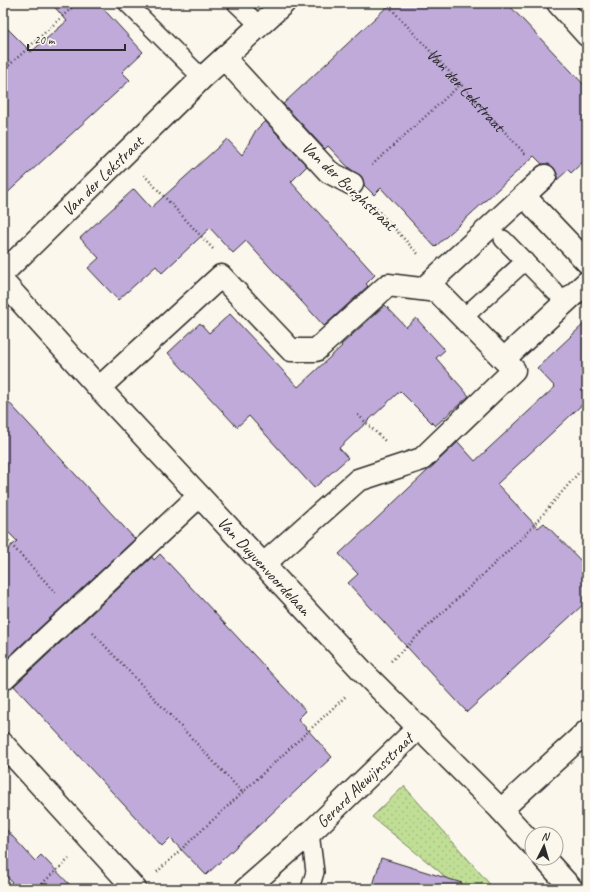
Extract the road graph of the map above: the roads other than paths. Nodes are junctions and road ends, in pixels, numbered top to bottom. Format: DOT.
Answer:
graph roads {
  1 [pos="127,3"];
  2 [pos="236,3"];
  3 [pos="284,3"];
  4 [pos="558,3"];
  5 [pos="260,25"];
  6 [pos="586,32"];
  7 [pos="224,58"];
  8 [pos="202,78"];
  9 [pos="545,176"];
  10 [pos="352,184"];
  11 [pos="524,196"];
  12 [pos="504,239"];
  13 [pos="525,261"];
  14 [pos="587,262"];
  15 [pos="3,272"];
  16 [pos="3,282"];
  17 [pos="587,282"];
  18 [pos="426,289"];
  19 [pos="555,292"];
  20 [pos="464,317"];
  21 [pos="504,359"];
  22 [pos="99,388"];
  23 [pos="199,496"];
  24 [pos="264,564"];
  25 [pos="3,679"];
  26 [pos="419,727"];
  27 [pos="587,731"];
  28 [pos="3,744"];
  29 [pos="501,810"];
  30 [pos="310,833"];
  31 [pos="524,835"];
  32 [pos="551,866"];
  33 [pos="135,889"];
  34 [pos="246,889"];
  35 [pos="310,889"];
  36 [pos="572,889"];
  1 -- 8 [label="lane"];
  2 -- 5 [label="lane"];
  3 -- 5 [label="street, Van der Lekstraat"];
  4 -- 6 [label="street"];
  5 -- 7 [label="street, Van der Lekstraat"];
  7 -- 8 [label="street, Van der Lekstraat"];
  7 -- 10 [label="street, Van der Burghstraat"];
  8 -- 15 [label="street, Van der Lekstraat"];
  9 -- 11 [label="street"];
  11 -- 14 [label="street"];
  11 -- 18 [label="street"];
  12 -- 13 [label="lane"];
  13 -- 19 [label="lane"];
  13 -- 20 [label="lane"];
  16 -- 22 [label="street, Van Duyvenvoordelaan"];
  17 -- 21 [label="street"];
  18 -- 20 [label="street"];
  18 -- 22 [label="street"];
  20 -- 21 [label="street"];
  21 -- 24 [label="street"];
  22 -- 23 [label="street, Van Duyvenvoordelaan"];
  23 -- 24 [label="street, Van Duyvenvoordelaan"];
  23 -- 25 [label="street"];
  24 -- 26 [label="street, Van Duyvenvoordelaan"];
  26 -- 29 [label="street, Van Duyvenvoordelaan"];
  26 -- 30 [label="street, Gerard Alewijnsstraat"];
  27 -- 29 [label="street"];
  28 -- 33 [label="street"];
  29 -- 31 [label="street, Van Duyvenvoordelaan"];
  30 -- 34 [label="street, Gerard Alewijnsstraat"];
  30 -- 35 [label="lane, Gerard Alewijnsstraat"];
  32 -- 36 [label="street"];
}
